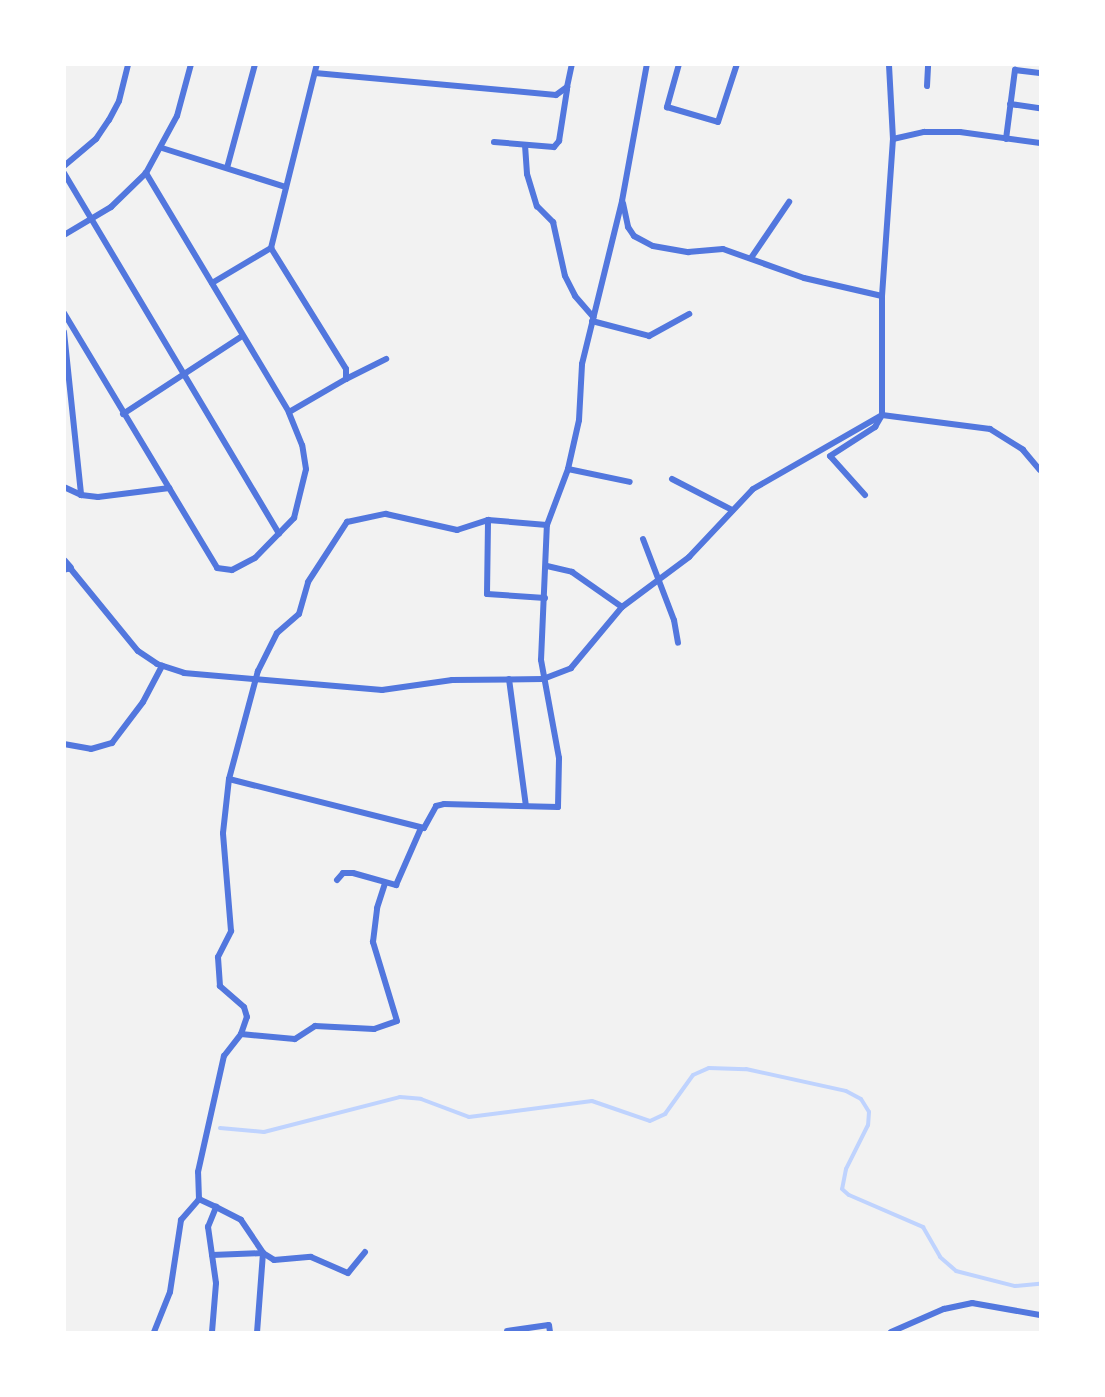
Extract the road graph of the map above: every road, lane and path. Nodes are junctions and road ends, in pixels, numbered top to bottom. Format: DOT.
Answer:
graph roads {
  1 [pos="128,64"];
  2 [pos="191,64"];
  3 [pos="255,64"];
  4 [pos="317,64"];
  5 [pos="572,64"];
  6 [pos="647,64"];
  7 [pos="679,64"];
  8 [pos="737,64"];
  9 [pos="889,64"];
  10 [pos="928,64"];
  11 [pos="315,73"];
  12 [pos="1041,73"];
  13 [pos="927,86"];
  14 [pos="567,87"];
  15 [pos="1010,104"];
  16 [pos="1041,108"];
  17 [pos="893,139"];
  18 [pos="1006,139"];
  19 [pos="494,142"];
  20 [pos="1041,143"];
  21 [pos="525,145"];
  22 [pos="162,148"];
  23 [pos="64,166"];
  24 [pos="227,168"];
  25 [pos="64,173"];
  26 [pos="146,173"];
  27 [pos="286,187"];
  28 [pos="622,201"];
  29 [pos="789,202"];
  30 [pos="93,220"];
  31 [pos="64,235"];
  32 [pos="271,248"];
  33 [pos="751,258"];
  34 [pos="212,283"];
  35 [pos="882,296"];
  36 [pos="64,313"];
  37 [pos="689,315"];
  38 [pos="592,319"];
  39 [pos="64,332"];
  40 [pos="242,336"];
  41 [pos="386,359"];
  42 [pos="183,374"];
  43 [pos="346,379"];
  44 [pos="289,412"];
  45 [pos="123,414"];
  46 [pos="882,416"];
  47 [pos="568,469"];
  48 [pos="1041,470"];
  49 [pos="672,479"];
  50 [pos="630,482"];
  51 [pos="64,487"];
  52 [pos="169,488"];
  53 [pos="81,495"];
  54 [pos="864,495"];
  55 [pos="732,510"];
  56 [pos="488,520"];
  57 [pos="547,525"];
  58 [pos="279,534"];
  59 [pos="643,539"];
  60 [pos="64,561"];
  61 [pos="547,566"];
  62 [pos="67,569"];
  63 [pos="658,578"];
  64 [pos="545,598"];
  65 [pos="622,607"];
  66 [pos="678,643"];
  67 [pos="162,666"];
  68 [pos="509,679"];
  69 [pos="543,679"];
  70 [pos="257,680"];
  71 [pos="64,744"];
  72 [pos="229,779"];
  73 [pos="526,806"];
  74 [pos="421,828"];
  75 [pos="337,880"];
  76 [pos="385,884"];
  77 [pos="241,1034"];
  78 [pos="199,1199"];
  79 [pos="216,1207"];
  80 [pos="365,1252"];
  81 [pos="263,1253"];
  82 [pos="212,1255"];
  83 [pos="1041,1316"];
  84 [pos="507,1331"];
  85 [pos="154,1332"];
  86 [pos="212,1332"];
  87 [pos="257,1332"];
  88 [pos="550,1332"];
  89 [pos="891,1332"];
  1 -- 23 [label="street"];
  2 -- 22 [label="street"];
  3 -- 24 [label="street"];
  4 -- 11 [label="street"];
  5 -- 14 [label="street"];
  6 -- 28 [label="street"];
  7 -- 8 [label="street"];
  9 -- 17 [label="street"];
  10 -- 13 [label="street"];
  11 -- 14 [label="street"];
  11 -- 27 [label="street"];
  12 -- 15 [label="street"];
  14 -- 21 [label="street"];
  15 -- 16 [label="street"];
  15 -- 18 [label="street"];
  17 -- 18 [label="street"];
  17 -- 35 [label="street"];
  18 -- 20 [label="street"];
  19 -- 21 [label="street"];
  21 -- 38 [label="street"];
  22 -- 24 [label="street"];
  22 -- 26 [label="street"];
  24 -- 27 [label="street"];
  25 -- 30 [label="street"];
  26 -- 30 [label="street"];
  26 -- 34 [label="street"];
  27 -- 32 [label="street"];
  28 -- 33 [label="street"];
  28 -- 38 [label="street"];
  29 -- 33 [label="street"];
  30 -- 31 [label="street"];
  30 -- 42 [label="street"];
  32 -- 34 [label="street"];
  32 -- 43 [label="street"];
  33 -- 35 [label="street"];
  34 -- 40 [label="street"];
  35 -- 46 [label="street"];
  36 -- 45 [label="street"];
  37 -- 38 [label="street"];
  38 -- 47 [label="street"];
  39 -- 53 [label="street"];
  40 -- 42 [label="street"];
  40 -- 44 [label="street"];
  41 -- 43 [label="street"];
  42 -- 45 [label="street"];
  42 -- 58 [label="street"];
  43 -- 44 [label="street"];
  44 -- 58 [label="street"];
  45 -- 52 [label="street"];
  46 -- 48 [label="street"];
  46 -- 54 [label="street"];
  46 -- 55 [label="street"];
  47 -- 50 [label="street"];
  47 -- 57 [label="street"];
  49 -- 55 [label="street"];
  51 -- 53 [label="street"];
  52 -- 53 [label="street"];
  52 -- 58 [label="street"];
  55 -- 63 [label="street"];
  56 -- 57 [label="street"];
  56 -- 64 [label="street"];
  56 -- 70 [label="street"];
  57 -- 61 [label="street"];
  59 -- 63 [label="street"];
  60 -- 62 [label="street"];
  61 -- 64 [label="street"];
  61 -- 65 [label="street"];
  62 -- 67 [label="street"];
  63 -- 65 [label="street"];
  63 -- 66 [label="street"];
  64 -- 69 [label="street"];
  65 -- 69 [label="street"];
  67 -- 70 [label="street"];
  67 -- 71 [label="street"];
  68 -- 69 [label="street"];
  68 -- 70 [label="street"];
  68 -- 73 [label="street"];
  69 -- 73 [label="street"];
  70 -- 72 [label="street"];
  72 -- 74 [label="street"];
  72 -- 77 [label="street"];
  73 -- 74 [label="street"];
  74 -- 76 [label="street"];
  75 -- 76 [label="street"];
  76 -- 77 [label="street"];
  77 -- 78 [label="street"];
  78 -- 79 [label="street"];
  78 -- 85 [label="street"];
  79 -- 81 [label="street"];
  79 -- 82 [label="street"];
  80 -- 81 [label="street"];
  81 -- 82 [label="street"];
  81 -- 87 [label="street"];
  82 -- 86 [label="street"];
  83 -- 89 [label="street"];
  84 -- 88 [label="street"];
}
